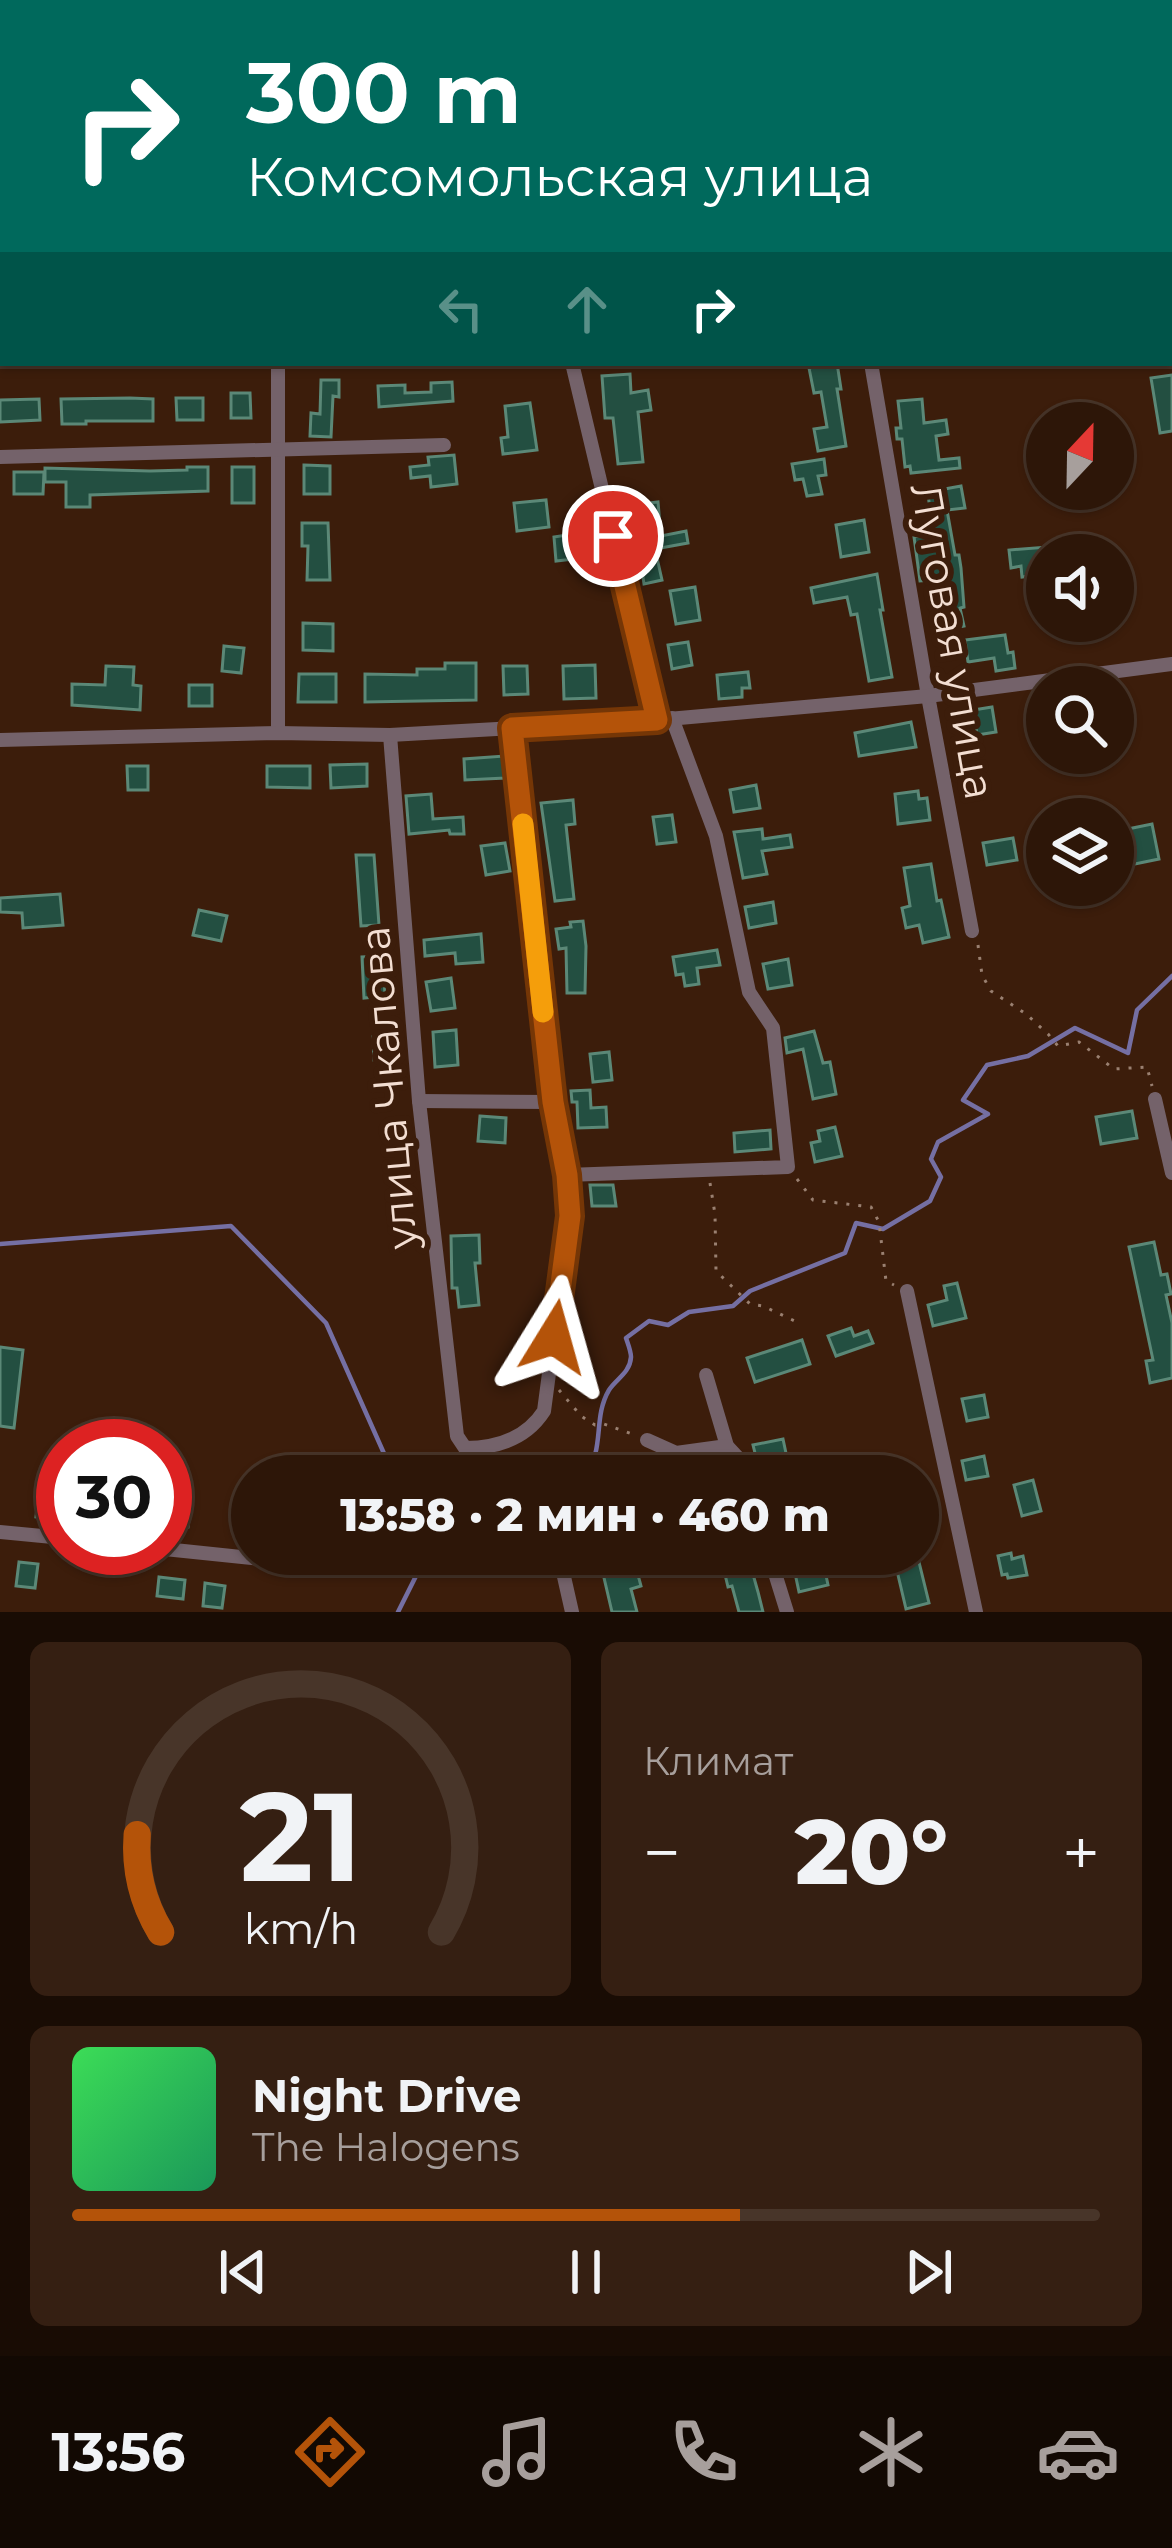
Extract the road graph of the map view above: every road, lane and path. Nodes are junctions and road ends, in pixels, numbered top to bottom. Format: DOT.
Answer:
graph roads {
  1 [pos="278,366"];
  2 [pos="573,366"];
  3 [pos="872,366"];
  4 [pos="444,445"];
  5 [pos="280,448"];
  6 [pos="0,457"];
  7 [pos="1172,664"];
  8 [pos="928,696"];
  9 [pos="664,719"];
  10 [pos="512,728"];
  11 [pos="278,734"];
  12 [pos="390,735"];
  13 [pos="0,740"];
  14 [pos="972,931"];
  15 [pos="1155,1099"];
  16 [pos="419,1101"];
  17 [pos="553,1102"];
  18 [pos="788,1167"];
  19 [pos="708,1171"];
  20 [pos="1172,1173"];
  21 [pos="567,1175"];
  22 [pos="907,1291"];
  23 [pos="799,1323"];
  24 [pos="706,1375"];
  25 [pos="548,1377"];
  26 [pos="647,1440"];
  27 [pos="727,1446"];
  28 [pos="478,1448"];
  29 [pos="482,1455"];
  30 [pos="735,1455"];
  31 [pos="0,1532"];
  32 [pos="36,1535"];
  33 [pos="192,1552"];
  34 [pos="231,1556"];
  35 [pos="564,1575"];
  36 [pos="776,1575"];
  37 [pos="572,1612"];
  38 [pos="787,1612"];
  39 [pos="976,1612"];
  1 -- 5 [label="street"];
  2 -- 9 [label="street"];
  3 -- 8 [label="street, Луговая улица"];
  4 -- 5 [label="street"];
  5 -- 6 [label="street"];
  5 -- 11 [label="street"];
  7 -- 8 [label="street"];
  8 -- 9 [label="street"];
  8 -- 14 [label="street, Луговая улица"];
  9 -- 10 [label="street"];
  9 -- 18 [label="street"];
  10 -- 12 [label="street"];
  10 -- 17 [label="street"];
  11 -- 12 [label="street"];
  11 -- 13 [label="street"];
  12 -- 16 [label="street, улица Чкалова"];
  14 -- 15 [label="path"];
  15 -- 20 [label="street"];
  16 -- 17 [label="street"];
  16 -- 28 [label="street, улица Чкалова"];
  17 -- 21 [label="street"];
  18 -- 19 [label="street"];
  18 -- 22 [label="path"];
  19 -- 21 [label="street"];
  19 -- 23 [label="path"];
  21 -- 25 [label="street"];
  22 -- 39 [label="street"];
  24 -- 27 [label="street"];
  25 -- 26 [label="path"];
  25 -- 28 [label="street"];
  26 -- 27 [label="street"];
  27 -- 30 [label="street"];
  28 -- 29 [label="path"];
  31 -- 32 [label="street"];
  33 -- 34 [label="street"];
  35 -- 37 [label="street"];
  36 -- 38 [label="street"];
}
